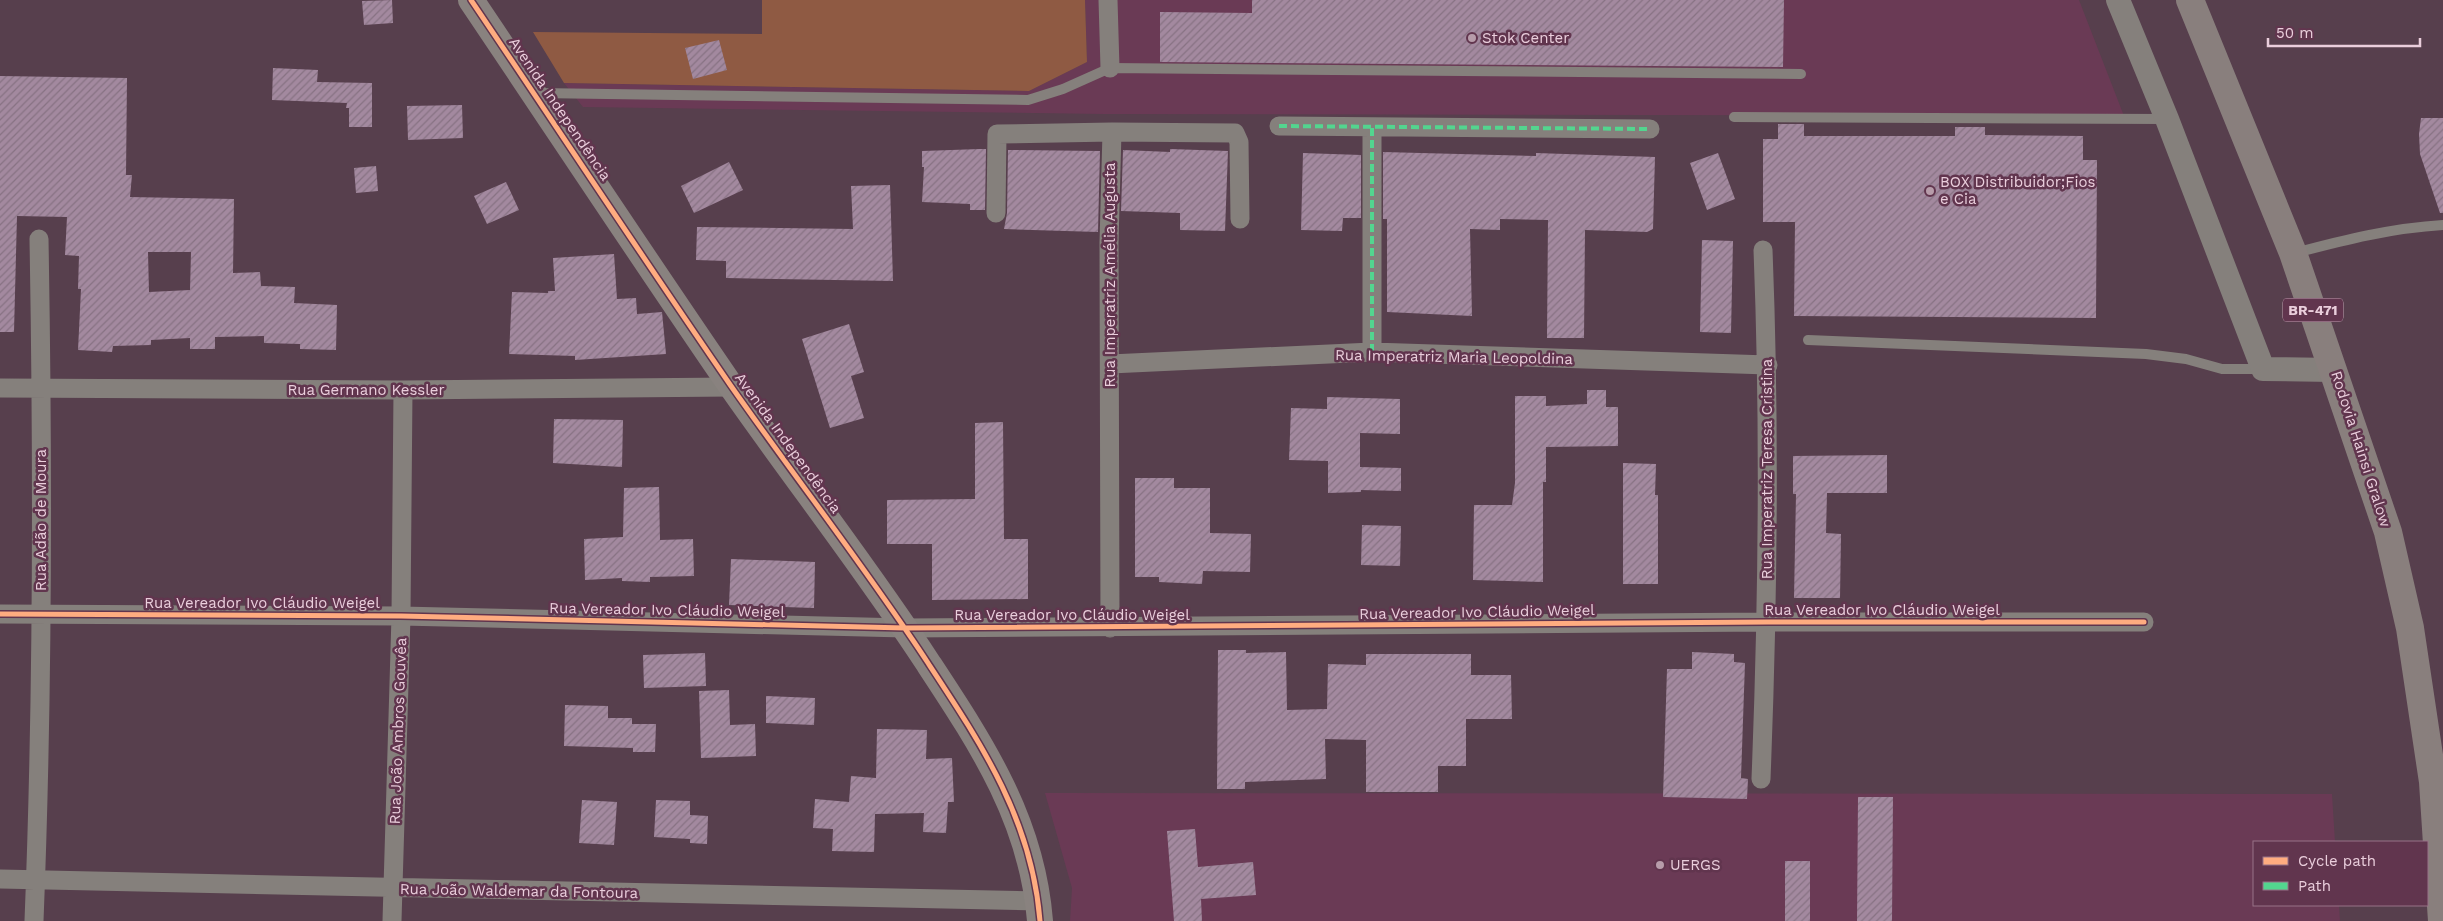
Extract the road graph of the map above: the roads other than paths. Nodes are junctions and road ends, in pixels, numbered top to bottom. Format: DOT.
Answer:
graph roads {
  1 [pos="471,0"];
  2 [pos="1108,0"];
  3 [pos="2118,0"];
  4 [pos="2190,0"];
  5 [pos="1110,68"];
  6 [pos="1800,74"];
  7 [pos="534,93"];
  8 [pos="1734,117"];
  9 [pos="2167,119"];
  10 [pos="1279,126"];
  11 [pos="1372,128"];
  12 [pos="1650,129"];
  13 [pos="1112,132"];
  14 [pos="996,213"];
  15 [pos="1240,219"];
  16 [pos="2443,225"];
  17 [pos="39,239"];
  18 [pos="1763,250"];
  19 [pos="2293,253"];
  20 [pos="1808,340"];
  21 [pos="1372,352"];
  22 [pos="1110,364"];
  23 [pos="1768,365"];
  24 [pos="2263,369"];
  25 [pos="2334,370"];
  26 [pos="732,387"];
  27 [pos="0,388"];
  28 [pos="42,388"];
  29 [pos="403,390"];
  30 [pos="0,614"];
  31 [pos="41,614"];
  32 [pos="401,616"];
  33 [pos="1768,622"];
  34 [pos="2144,622"];
  35 [pos="905,628"];
  36 [pos="1110,628"];
  37 [pos="1761,779"];
  38 [pos="0,879"];
  39 [pos="35,880"];
  40 [pos="393,889"];
  41 [pos="1039,911"];
  42 [pos="34,921"];
  43 [pos="392,921"];
  44 [pos="2442,921"];
  1 -- 7 [label="main road, Avenida Independência"];
  2 -- 5 [label="street"];
  3 -- 9 [label="street"];
  4 -- 19 [label="main road, Rodovia Hainsi Gralow / BR-471"];
  5 -- 6 [label="lane"];
  5 -- 7 [label="lane"];
  7 -- 26 [label="main road, Avenida Independência"];
  8 -- 9 [label="lane"];
  9 -- 24 [label="street"];
  10 -- 11 [label="street"];
  11 -- 12 [label="street"];
  11 -- 21 [label="street"];
  13 -- 14 [label="street"];
  13 -- 15 [label="street"];
  13 -- 22 [label="street, Rua Imperatriz Amélia Augusta"];
  16 -- 19 [label="lane"];
  17 -- 28 [label="street, Rua Adão de Moura"];
  18 -- 23 [label="street, Rua Imperatriz Teresa Cristina"];
  19 -- 25 [label="main road, Rodovia Hainsi Gralow / BR-471"];
  20 -- 24 [label="lane"];
  21 -- 22 [label="street, Rua Imperatriz Maria Leopoldina"];
  21 -- 23 [label="street, Rua Imperatriz Maria Leopoldina"];
  22 -- 36 [label="street, Rua Imperatriz Amélia Augusta"];
  23 -- 33 [label="street, Rua Imperatriz Teresa Cristina"];
  24 -- 25 [label="street"];
  25 -- 44 [label="main road, Rodovia Hainsi Gralow / BR-471"];
  26 -- 29 [label="street, Rua Germano Kessler"];
  26 -- 35 [label="main road, Avenida Independência"];
  27 -- 28 [label="street, Rua Germano Kessler"];
  28 -- 29 [label="street, Rua Germano Kessler"];
  28 -- 31 [label="street, Rua Adão de Moura"];
  29 -- 32 [label="street, Rua João Ambros Gouvêa"];
  30 -- 31 [label="street, Rua Vereador Ivo Cláudio Weigel"];
  31 -- 32 [label="street, Rua Vereador Ivo Cláudio Weigel"];
  31 -- 39 [label="street, Rua Adão de Moura"];
  32 -- 35 [label="street, Rua Vereador Ivo Cláudio Weigel"];
  32 -- 40 [label="street, Rua João Ambros Gouvêa"];
  33 -- 34 [label="street, Rua Vereador Ivo Cláudio Weigel"];
  33 -- 36 [label="street, Rua Vereador Ivo Cláudio Weigel"];
  33 -- 37 [label="street, Rua Imperatriz Teresa Cristina"];
  35 -- 36 [label="street, Rua Vereador Ivo Cláudio Weigel"];
  35 -- 41 [label="main road, Avenida Independência"];
  38 -- 39 [label="street, Rua João Waldemar da Fontoura"];
  39 -- 40 [label="street, Rua João Waldemar da Fontoura"];
  39 -- 42 [label="street, Rua Adão de Moura"];
  40 -- 41 [label="street, Rua João Waldemar da Fontoura"];
  40 -- 43 [label="street, Rua João Ambros Gouvêa"];
}
